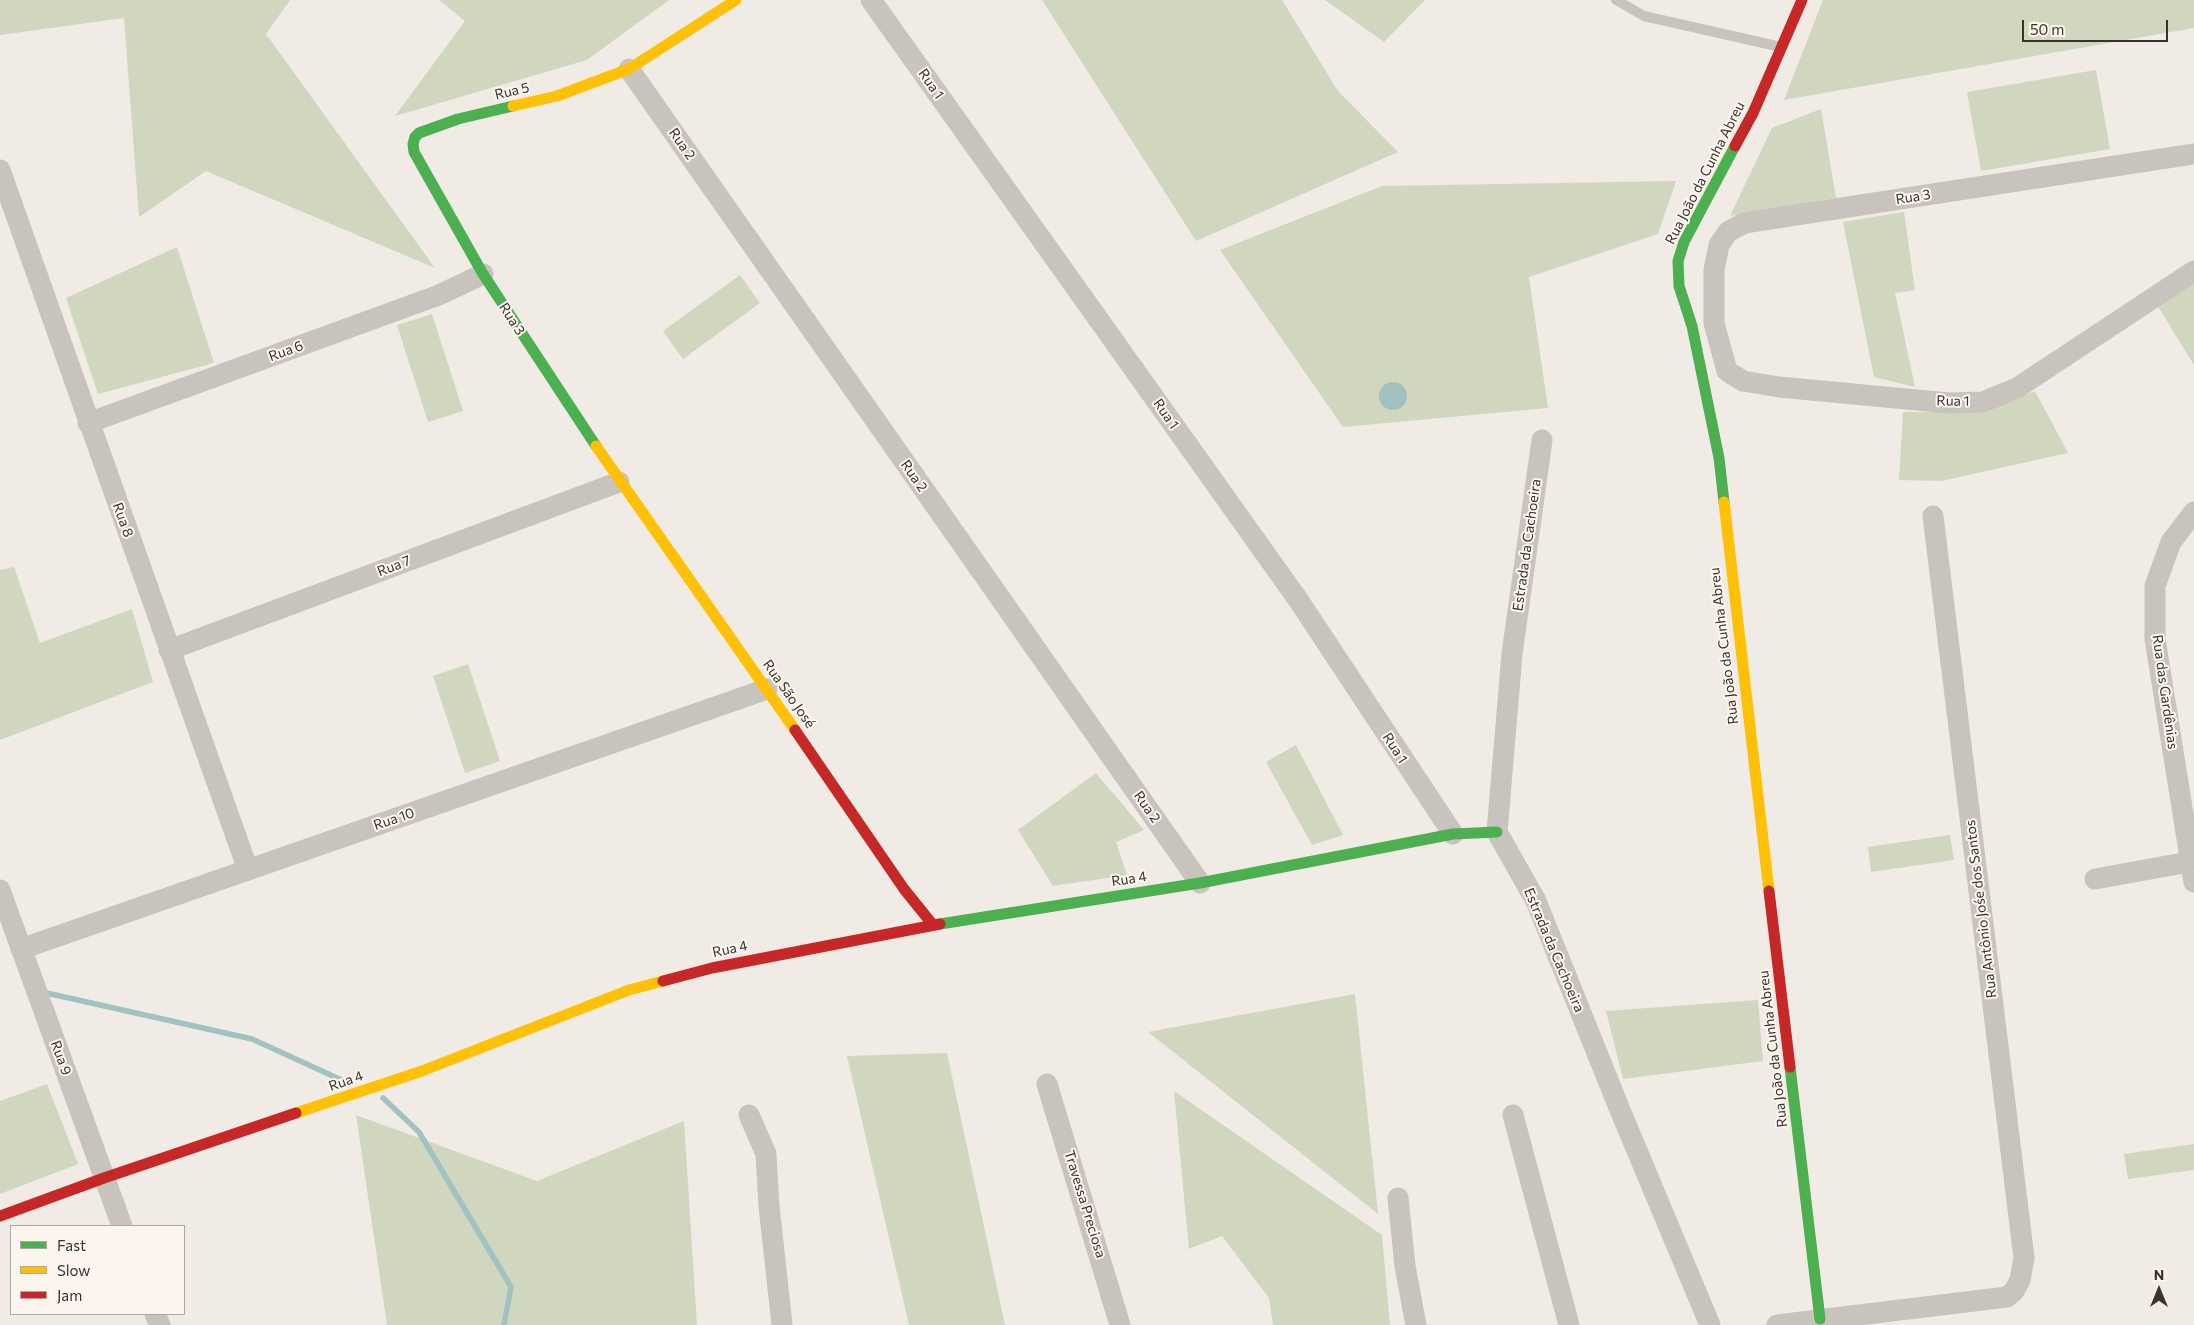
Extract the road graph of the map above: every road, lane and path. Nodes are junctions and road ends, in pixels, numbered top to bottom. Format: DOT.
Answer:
graph roads {
  1 [pos="736,0"];
  2 [pos="871,0"];
  3 [pos="1616,0"];
  4 [pos="1802,0"];
  5 [pos="1782,48"];
  6 [pos="629,69"];
  7 [pos="414,152"];
  8 [pos="2194,154"];
  9 [pos="0,170"];
  10 [pos="2194,271"];
  11 [pos="483,274"];
  12 [pos="1714,324"];
  13 [pos="1692,326"];
  14 [pos="88,423"];
  15 [pos="1542,440"];
  16 [pos="619,482"];
  17 [pos="2194,512"];
  18 [pos="1933,516"];
  19 [pos="170,650"];
  20 [pos="767,689"];
  21 [pos="1497,832"];
  22 [pos="1453,834"];
  23 [pos="2193,868"];
  24 [pos="248,870"];
  25 [pos="2095,879"];
  26 [pos="1200,882"];
  27 [pos="0,890"];
  28 [pos="933,925"];
  29 [pos="21,949"];
  30 [pos="1047,1084"];
  31 [pos="1513,1115"];
  32 [pos="749,1116"];
  33 [pos="104,1178"];
  34 [pos="1398,1198"];
  35 [pos="0,1216"];
  36 [pos="122,1225"];
  37 [pos="1820,1319"];
  38 [pos="782,1325"];
  39 [pos="1120,1325"];
  40 [pos="1416,1325"];
  41 [pos="1569,1325"];
  42 [pos="1710,1325"];
  43 [pos="1777,1325"];
  1 -- 6 [label="street"];
  2 -- 22 [label="street, Rua 1"];
  3 -- 5 [label="lane"];
  4 -- 5 [label="street, Rua João da Cunha Abreu"];
  5 -- 13 [label="street, Rua João da Cunha Abreu"];
  6 -- 7 [label="street, Rua 5"];
  6 -- 26 [label="street, Rua 2"];
  7 -- 11 [label="street, Rua 3"];
  8 -- 12 [label="street, Rua 3"];
  9 -- 14 [label="street, Rua 8"];
  10 -- 12 [label="street, Rua 1"];
  11 -- 14 [label="street, Rua 6"];
  11 -- 16 [label="street, Rua 3"];
  12 -- 13 [label="street"];
  13 -- 37 [label="street, Rua João da Cunha Abreu"];
  14 -- 19 [label="street, Rua 8"];
  15 -- 21 [label="street, Estrada da Cachoeira"];
  16 -- 19 [label="street, Rua 7"];
  16 -- 20 [label="street, Rua São José"];
  17 -- 23 [label="street, Rua das Gardênias"];
  18 -- 37 [label="street, Rua Antônio Jośe dos Santos"];
  19 -- 24 [label="street, Rua 8"];
  20 -- 24 [label="street, Rua 10"];
  20 -- 28 [label="street, Rua São José"];
  21 -- 22 [label="street, Rua 4"];
  21 -- 42 [label="street, Estrada da Cachoeira"];
  22 -- 26 [label="street, Rua 4"];
  23 -- 25 [label="street"];
  24 -- 29 [label="street, Rua 10"];
  26 -- 28 [label="street, Rua 4"];
  27 -- 29 [label="street, Rua 9"];
  28 -- 33 [label="street, Rua 4"];
  29 -- 33 [label="street, Rua 9"];
  30 -- 39 [label="street, Travessa Preciosa"];
  31 -- 41 [label="street"];
  32 -- 38 [label="street"];
  33 -- 35 [label="street, Rua 4"];
  33 -- 36 [label="street, Rua 9"];
  34 -- 40 [label="street"];
  37 -- 43 [label="street"];
}
